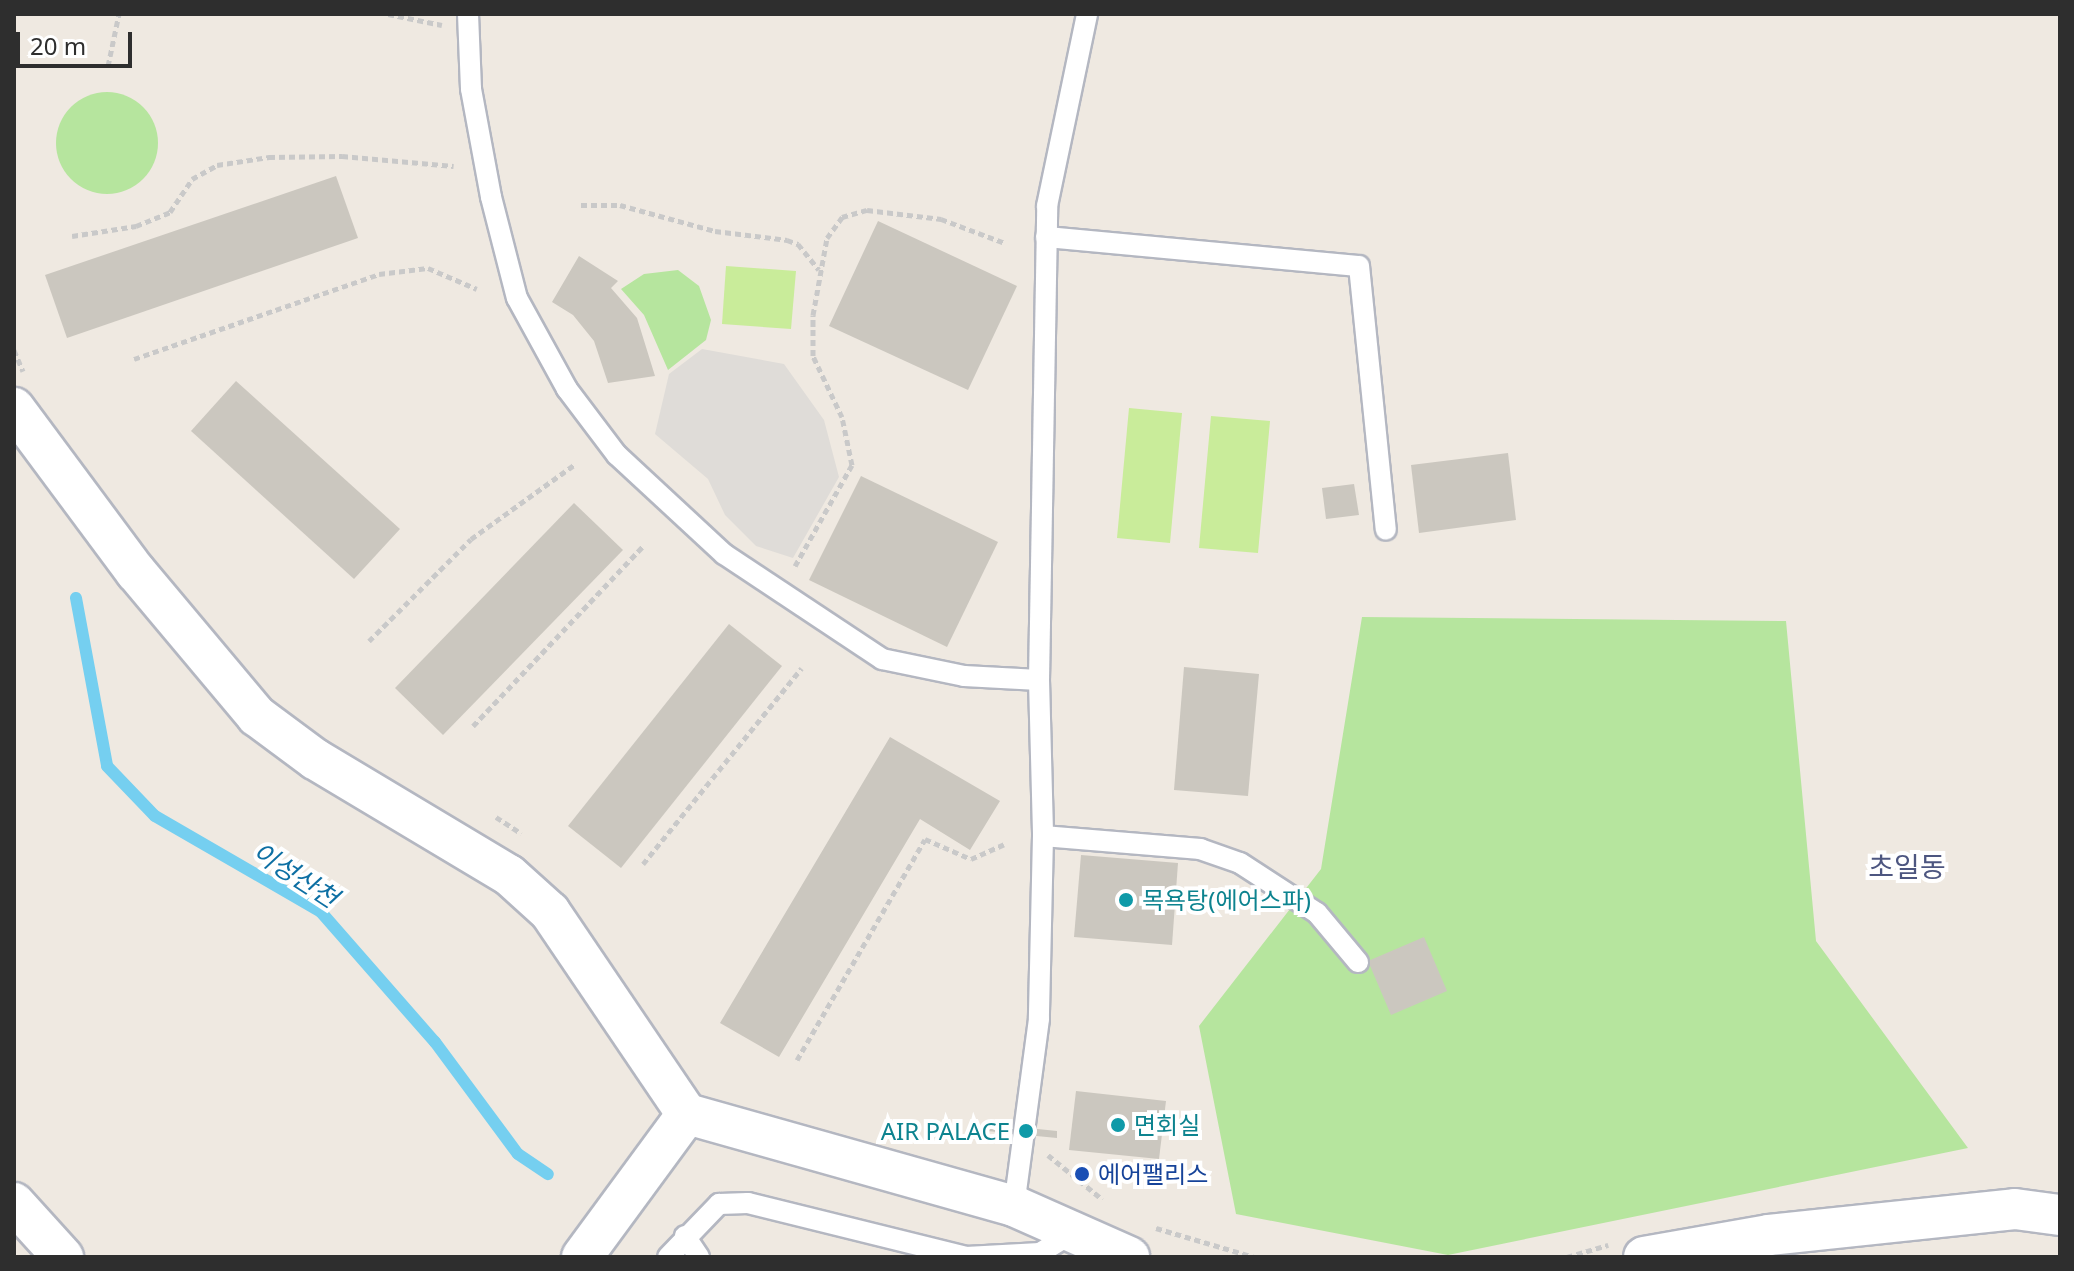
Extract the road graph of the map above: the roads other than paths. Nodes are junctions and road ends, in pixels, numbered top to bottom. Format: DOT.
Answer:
graph roads {
  1 [pos="468,14"];
  2 [pos="1087,14"];
  3 [pos="1046,237"];
  4 [pos="14,408"];
  5 [pos="1386,530"];
  6 [pos="1039,680"];
  7 [pos="1043,836"];
  8 [pos="1358,962"];
  9 [pos="687,1114"];
  10 [pos="14,1203"];
  11 [pos="1014,1206"];
  12 [pos="2060,1215"];
  13 [pos="1071,1234"];
  14 [pos="685,1236"];
  15 [pos="1139,1242"];
  16 [pos="63,1257"];
  17 [pos="582,1257"];
  18 [pos="668,1257"];
  19 [pos="699,1257"];
  20 [pos="1644,1257"];
  1 -- 6 [label="lane"];
  2 -- 3 [label="lane"];
  3 -- 5 [label="lane"];
  3 -- 6 [label="lane"];
  4 -- 9 [label="street"];
  6 -- 7 [label="lane"];
  7 -- 8 [label="lane"];
  7 -- 11 [label="lane"];
  9 -- 11 [label="street"];
  9 -- 17 [label="street"];
  10 -- 16 [label="street"];
  11 -- 13 [label="street"];
  12 -- 20 [label="street"];
  13 -- 14 [label="lane"];
  13 -- 15 [label="street"];
  14 -- 18 [label="lane"];
  14 -- 19 [label="lane"];
}
